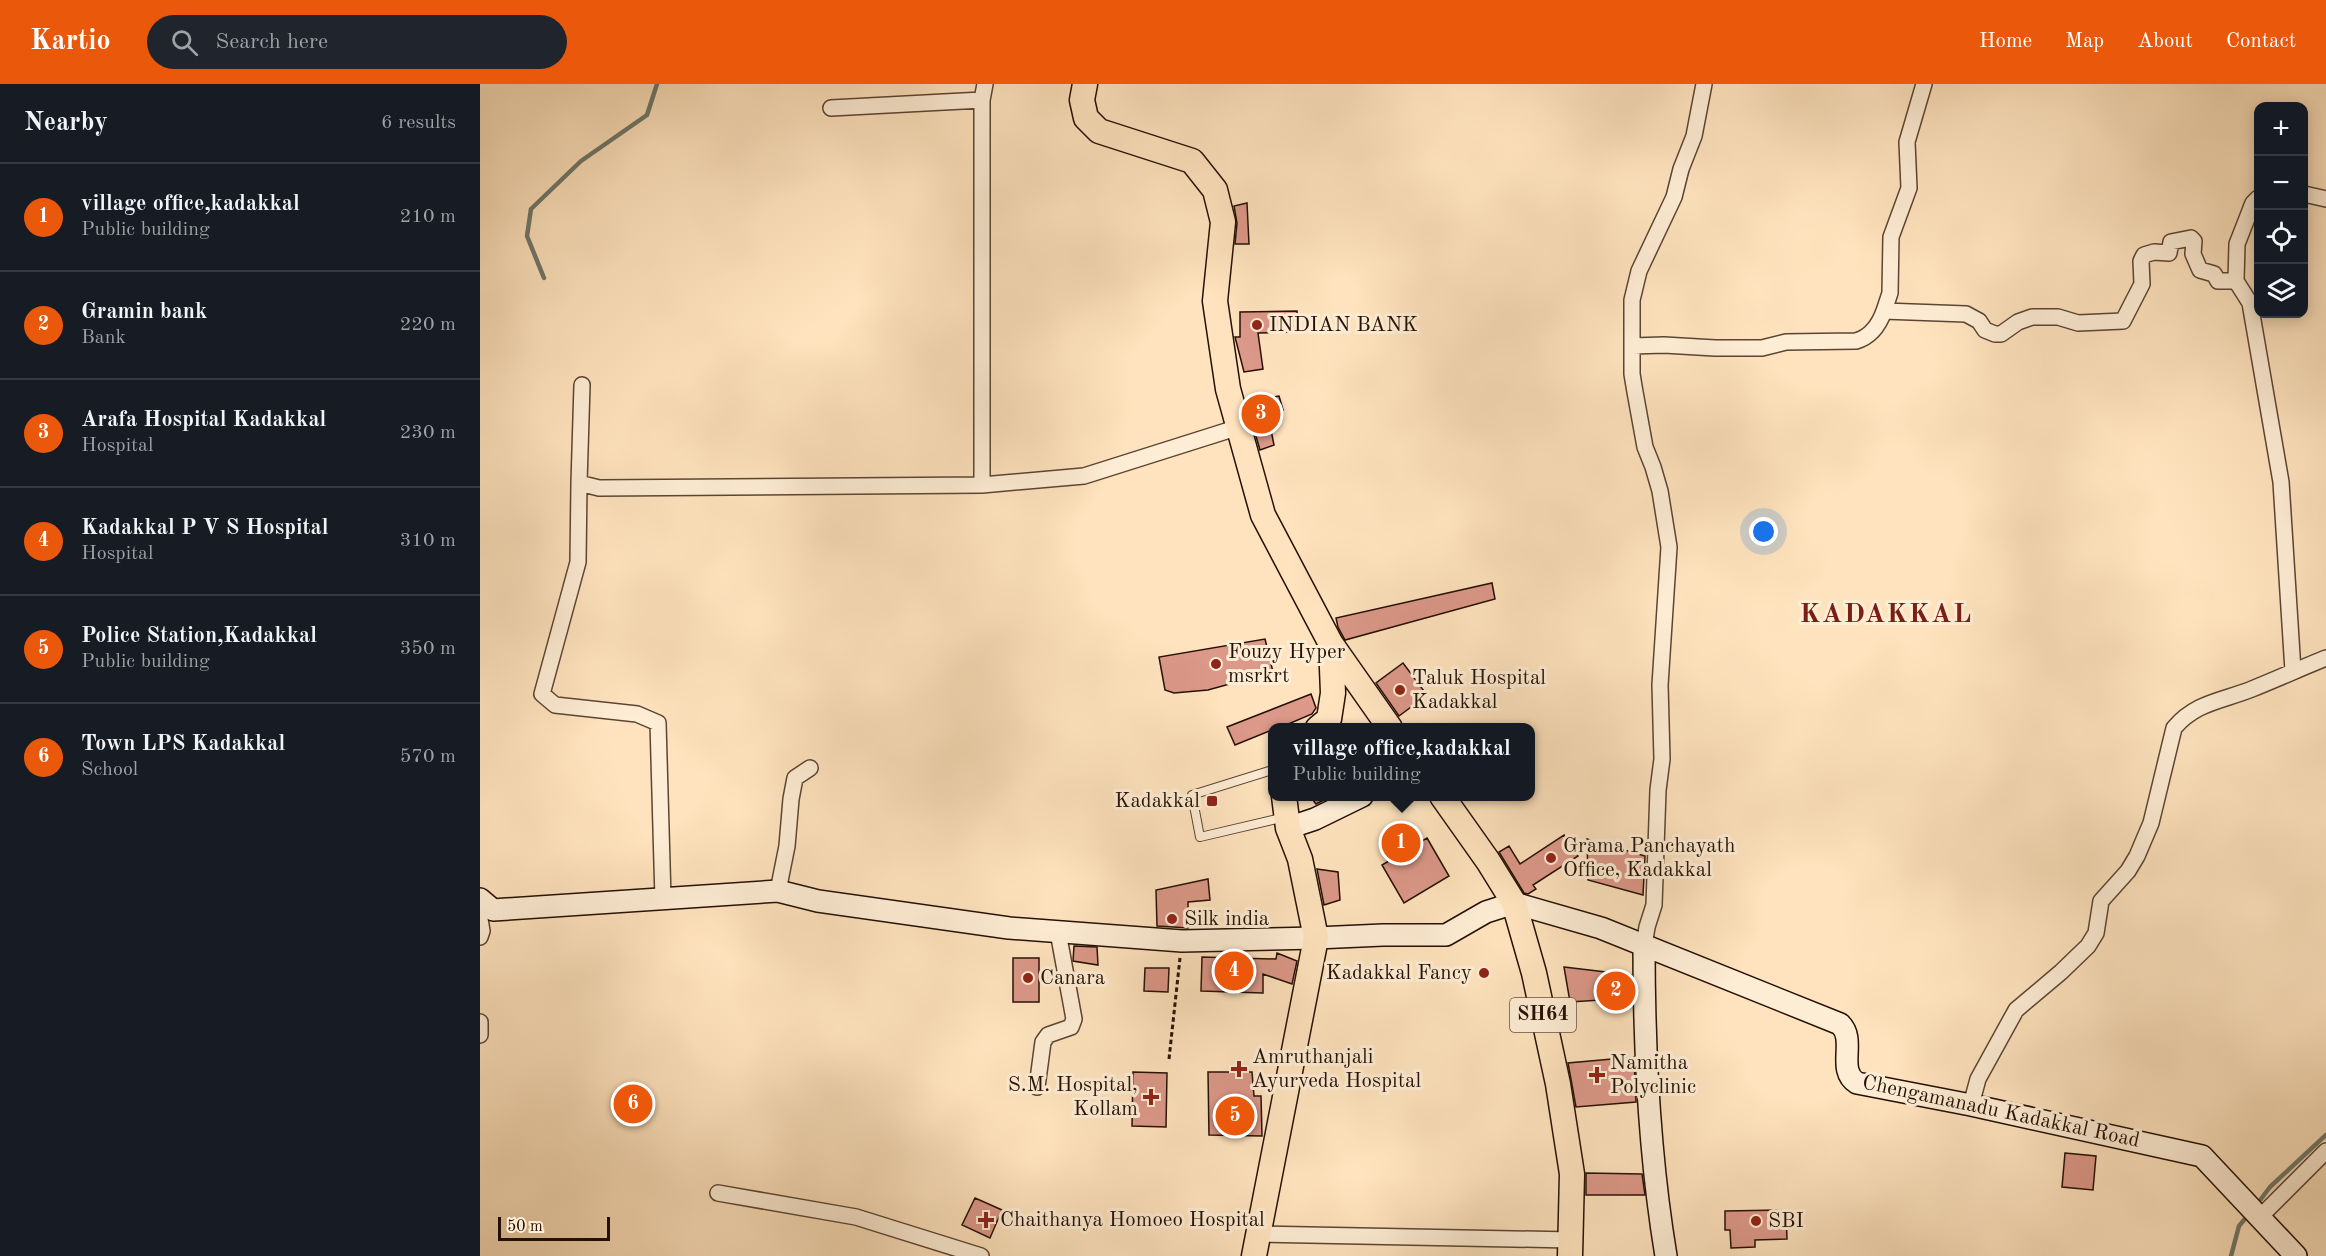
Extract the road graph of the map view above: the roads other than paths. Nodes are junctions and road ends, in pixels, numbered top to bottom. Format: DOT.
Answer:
graph roads {
  1 [pos="986,84"];
  2 [pos="1086,84"];
  3 [pos="1704,84"];
  4 [pos="1924,84"];
  5 [pos="982,100"];
  6 [pos="831,108"];
  7 [pos="2308,195"];
  8 [pos="2326,199"];
  9 [pos="2254,202"];
  10 [pos="2236,280"];
  11 [pos="1884,311"];
  12 [pos="1632,346"];
  13 [pos="582,385"];
  14 [pos="1239,428"];
  15 [pos="579,483"];
  16 [pos="982,484"];
  17 [pos="1331,644"];
  18 [pos="2326,658"];
  19 [pos="2293,671"];
  20 [pos="1324,723"];
  21 [pos="1386,723"];
  22 [pos="810,768"];
  23 [pos="1268,771"];
  24 [pos="1352,801"];
  25 [pos="1445,801"];
  26 [pos="1286,814"];
  27 [pos="778,891"];
  28 [pos="480,899"];
  29 [pos="663,899"];
  30 [pos="1514,903"];
  31 [pos="480,919"];
  32 [pos="1058,932"];
  33 [pos="480,937"];
  34 [pos="1316,938"];
  35 [pos="1644,946"];
  36 [pos="480,1022"];
  37 [pos="480,1035"];
  38 [pos="1037,1087"];
  39 [pos="1971,1105"];
  40 [pos="2326,1151"];
  41 [pos="718,1193"];
  42 [pos="2260,1217"];
  43 [pos="1257,1245"];
  44 [pos="1570,1248"];
  45 [pos="981,1256"];
  46 [pos="1666,1256"];
  47 [pos="2296,1256"];
  1 -- 5 [label="street"];
  2 -- 14 [label="main road"];
  3 -- 12 [label="street"];
  4 -- 11 [label="street"];
  5 -- 6 [label="street"];
  5 -- 16 [label="street"];
  7 -- 8 [label="street"];
  9 -- 10 [label="street"];
  10 -- 11 [label="street"];
  10 -- 19 [label="street"];
  11 -- 12 [label="street"];
  12 -- 35 [label="street"];
  13 -- 15 [label="street"];
  14 -- 16 [label="street"];
  14 -- 17 [label="main road"];
  15 -- 16 [label="street"];
  15 -- 29 [label="street"];
  17 -- 20 [label="main road"];
  17 -- 21 [label="main road"];
  18 -- 19 [label="street"];
  19 -- 39 [label="street"];
  22 -- 27 [label="street"];
  23 -- 26 [label="lane"];
  24 -- 26 [label="street"];
  25 -- 30 [label="main road, SH64"];
  26 -- 34 [label="main road"];
  27 -- 29 [label="street"];
  27 -- 32 [label="street"];
  28 -- 29 [label="street"];
  30 -- 34 [label="street"];
  30 -- 35 [label="street, Chengamanadu Kadakkal Road"];
  30 -- 44 [label="main road, SH64"];
  31 -- 33 [label="street"];
  32 -- 34 [label="street"];
  32 -- 38 [label="street"];
  34 -- 43 [label="main road"];
  35 -- 39 [label="street, Chengamanadu Kadakkal Road"];
  35 -- 46 [label="street"];
  36 -- 37 [label="street"];
  39 -- 42 [label="street, Chengamanadu Kadakkal Road"];
  40 -- 42 [label="street"];
  41 -- 45 [label="street"];
  42 -- 47 [label="street, Chengamanadu Kadakkal Road"];
  43 -- 44 [label="street"];
}
